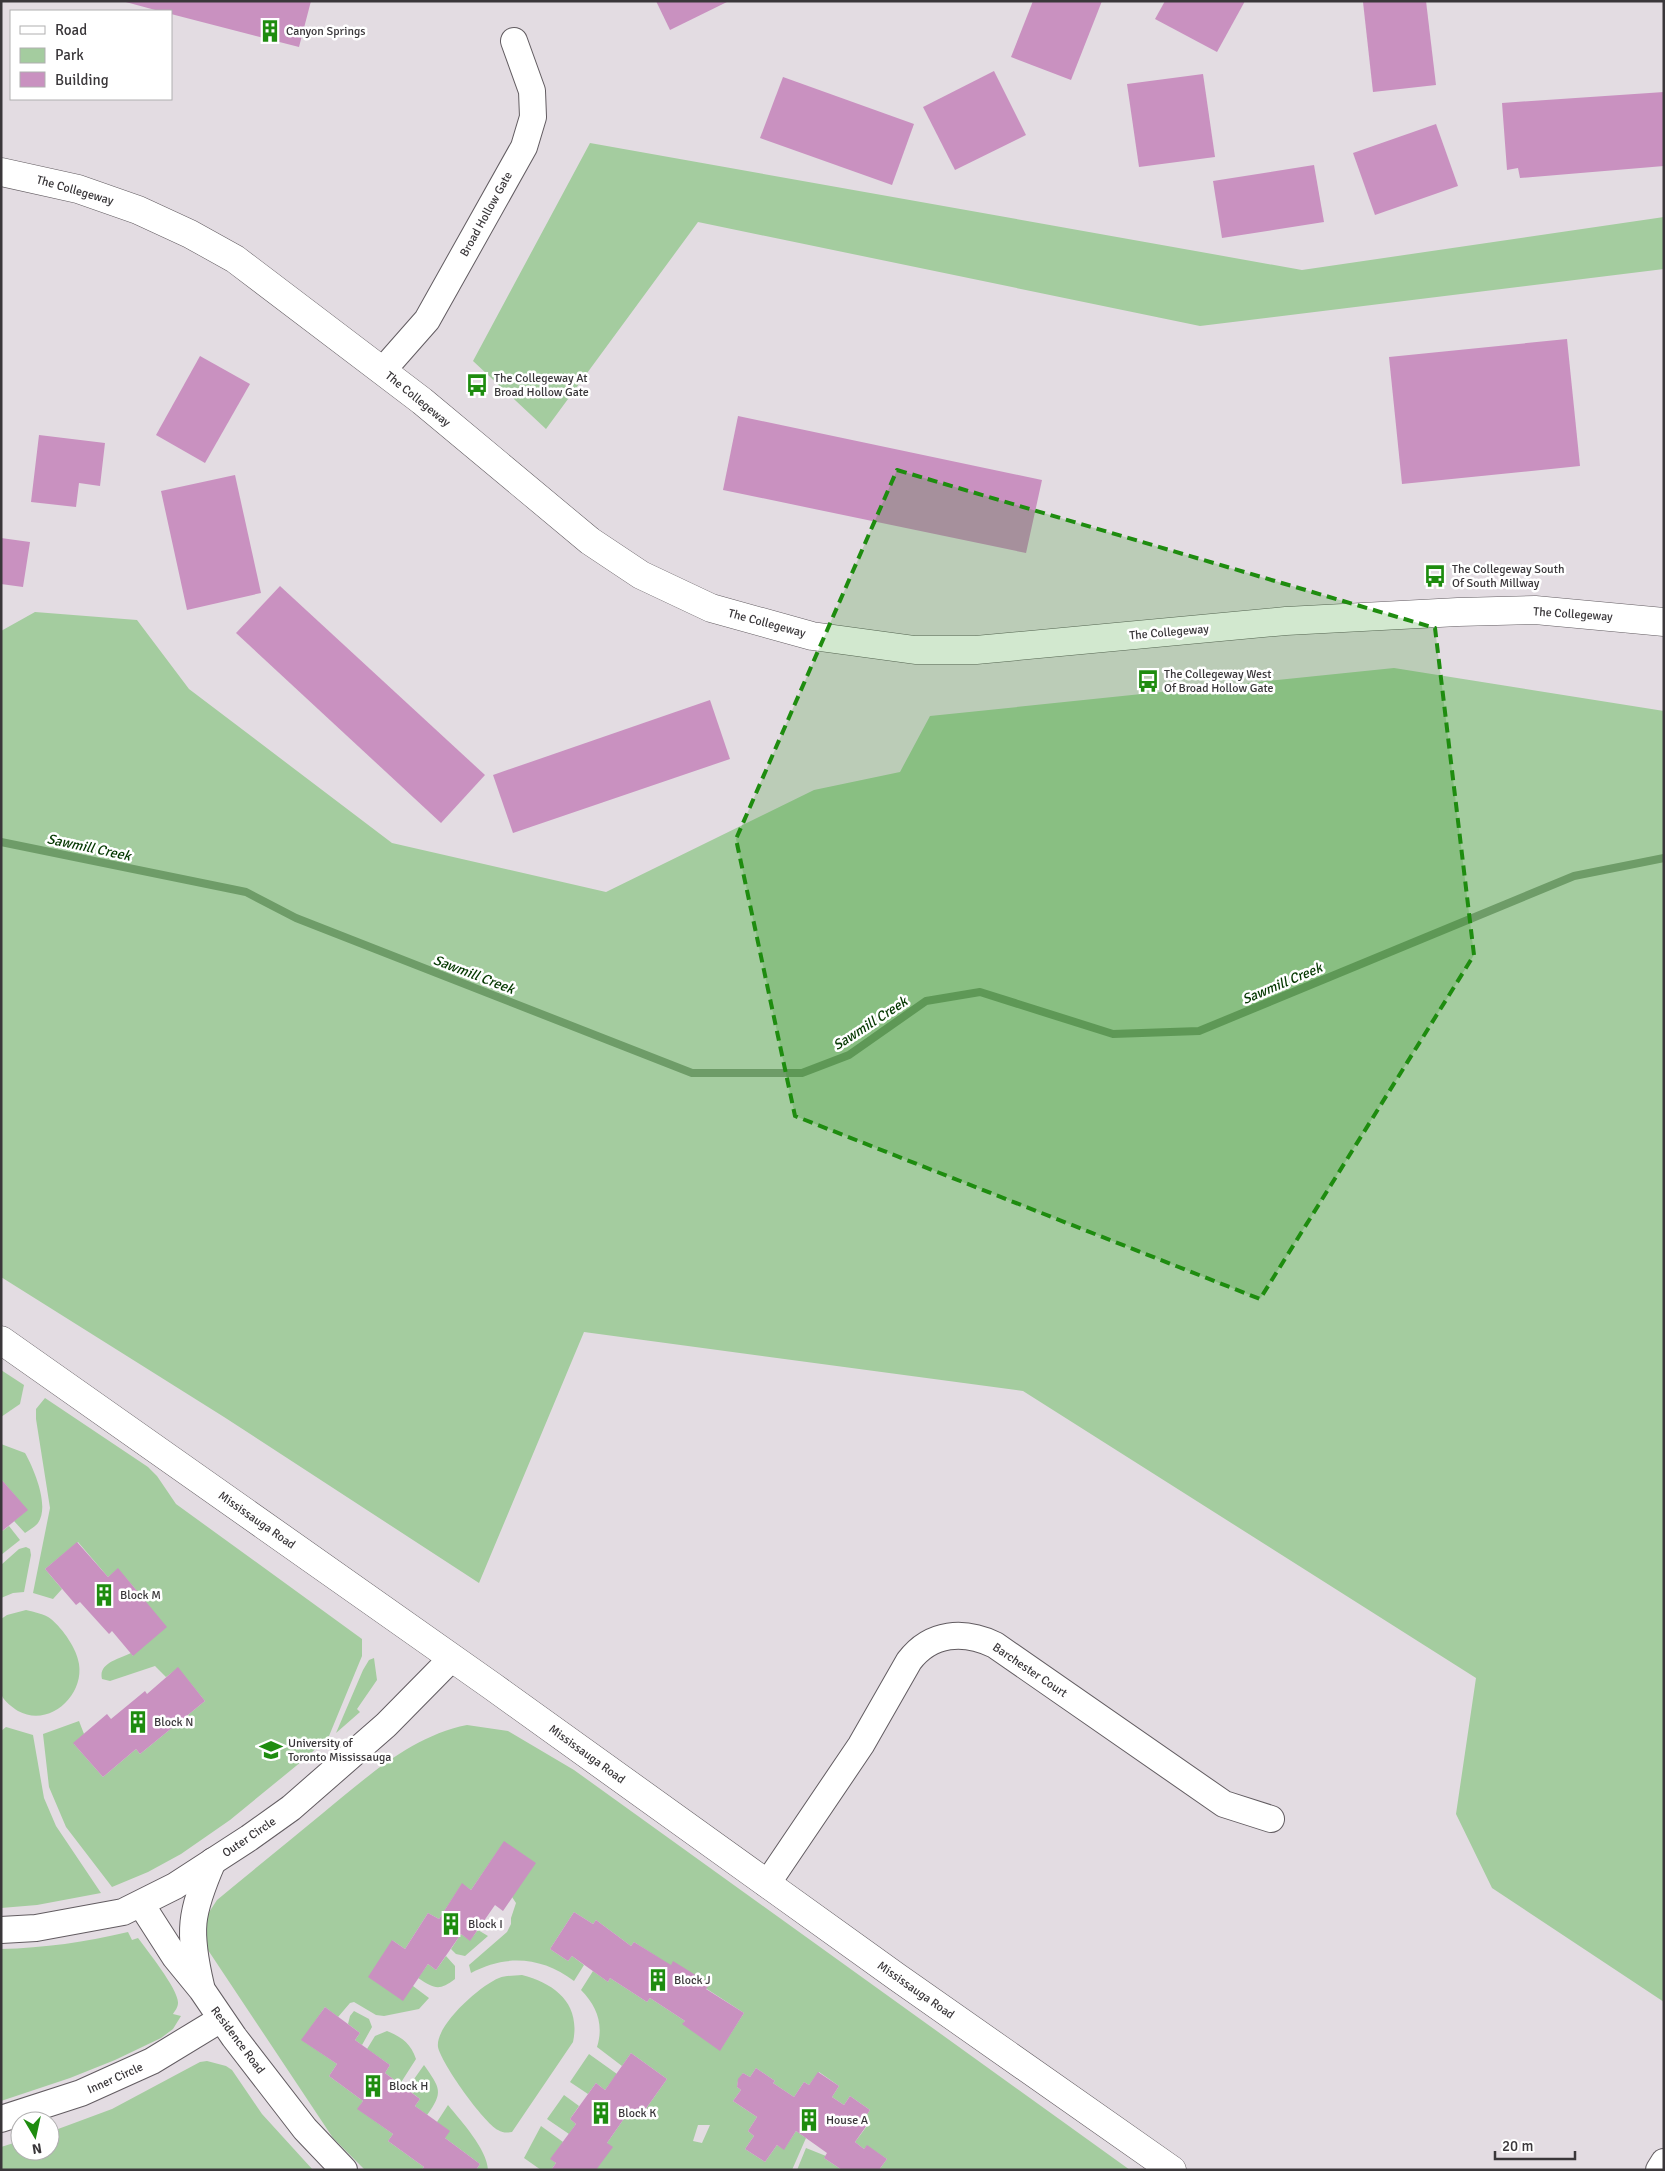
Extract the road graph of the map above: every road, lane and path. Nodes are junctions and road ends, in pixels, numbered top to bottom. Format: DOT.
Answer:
graph roads {
  1 [pos="514,42"];
  2 [pos="1,172"];
  3 [pos="383,370"];
  4 [pos="1664,622"];
  5 [pos="1,1340"];
  6 [pos="452,1658"];
  7 [pos="1270,1819"];
  8 [pos="213,1861"];
  9 [pos="766,1884"];
  10 [pos="141,1904"];
  11 [pos="1,1930"];
  12 [pos="202,1990"];
  13 [pos="221,2018"];
  14 [pos="1,2120"];
  15 [pos="1664,2162"];
  16 [pos="344,2170"];
  17 [pos="1172,2170"];
  18 [pos="1659,2170"];
  1 -- 3 [label="street, Broad Hollow Gate"];
  2 -- 3 [label="street, The Collegeway"];
  3 -- 4 [label="street, The Collegeway"];
  5 -- 6 [label="street, Mississauga Road"];
  6 -- 8 [label="street, Outer Circle"];
  6 -- 9 [label="street, Mississauga Road"];
  7 -- 9 [label="street, Barchester Court"];
  8 -- 10 [label="street, Outer Circle"];
  8 -- 12 [label="street"];
  9 -- 17 [label="street, Mississauga Road"];
  10 -- 11 [label="street, Outer Circle"];
  10 -- 12 [label="street, Residence Road"];
  12 -- 13 [label="street, Residence Road"];
  13 -- 14 [label="street, Inner Circle"];
  13 -- 16 [label="street, Residence Road"];
  15 -- 18 [label="street"];
}
